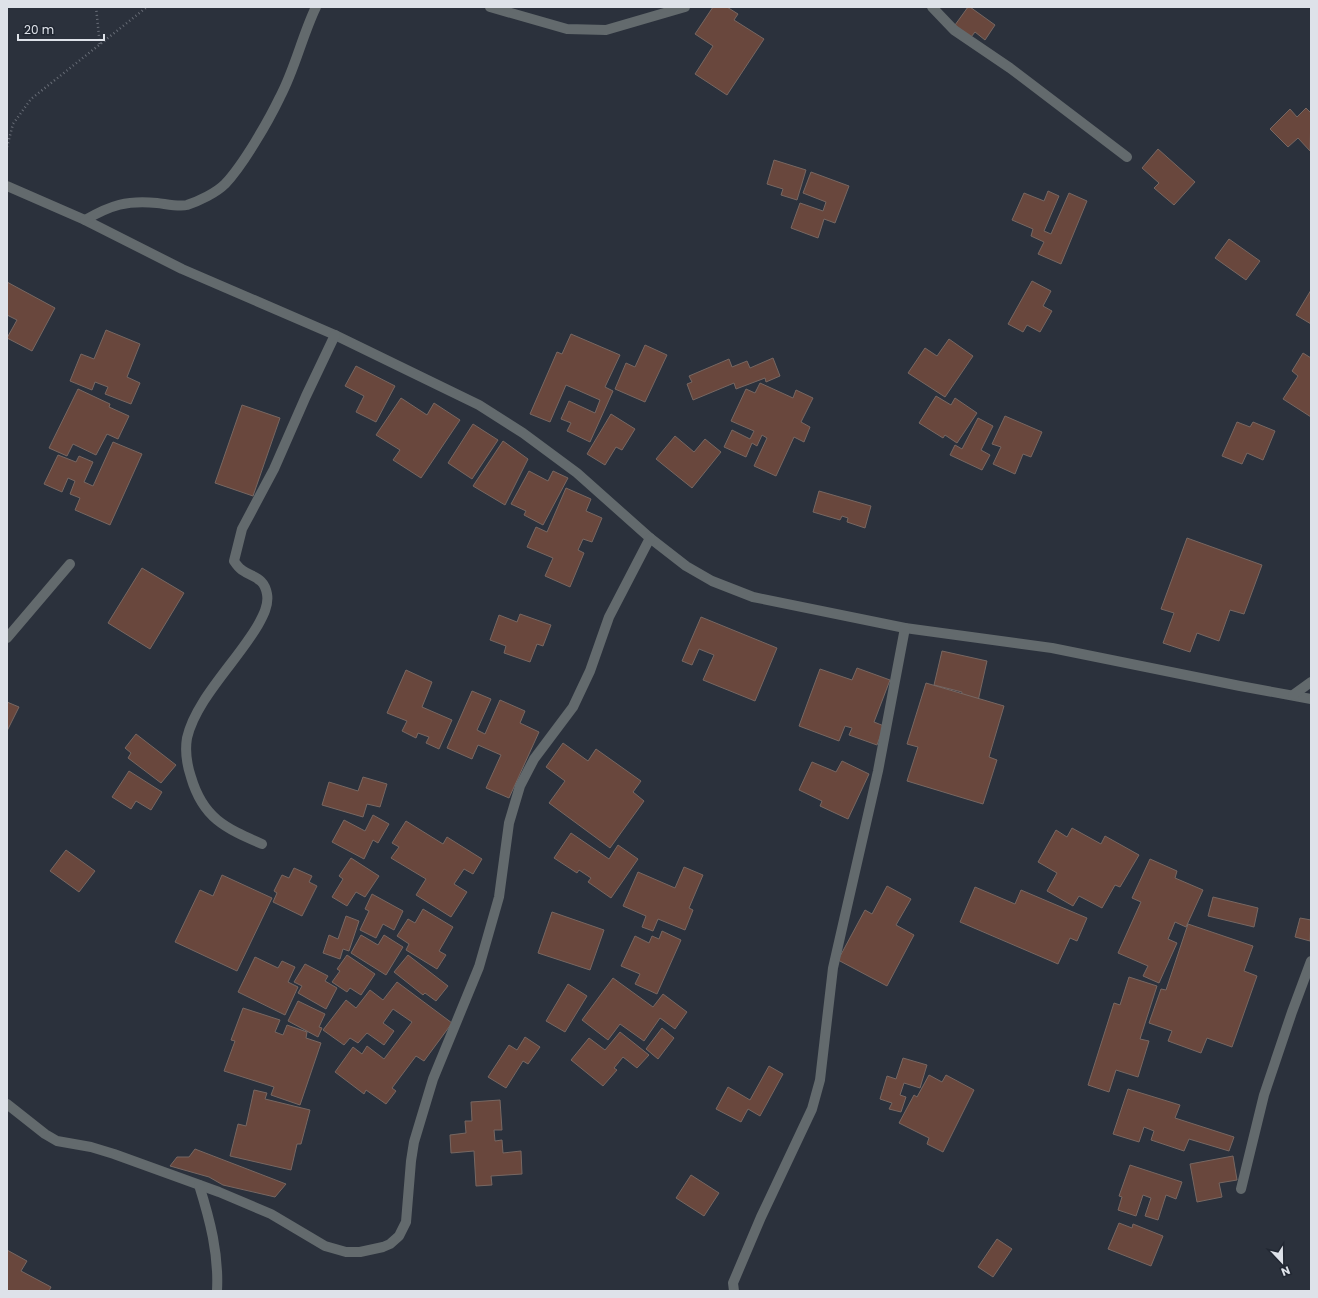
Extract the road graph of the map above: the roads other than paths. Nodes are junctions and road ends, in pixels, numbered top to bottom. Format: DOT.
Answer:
graph roads {
  1 [pos="316,7"];
  2 [pos="490,7"];
  3 [pos="685,7"];
  4 [pos="932,7"];
  5 [pos="1127,156"];
  6 [pos="7,186"];
  7 [pos="85,220"];
  8 [pos="336,335"];
  9 [pos="650,538"];
  10 [pos="70,564"];
  11 [pos="905,628"];
  12 [pos="7,638"];
  13 [pos="1311,682"];
  14 [pos="1293,696"];
  15 [pos="1311,698"];
  16 [pos="262,844"];
  17 [pos="1311,961"];
  18 [pos="9,1108"];
  19 [pos="199,1185"];
  20 [pos="1241,1189"];
  21 [pos="217,1291"];
  22 [pos="734,1291"];
  1 -- 7 [label="street"];
  2 -- 3 [label="street"];
  4 -- 5 [label="street"];
  6 -- 7 [label="street"];
  7 -- 8 [label="street"];
  8 -- 9 [label="street"];
  8 -- 16 [label="street"];
  9 -- 11 [label="street"];
  9 -- 19 [label="street"];
  10 -- 12 [label="street"];
  11 -- 14 [label="street"];
  11 -- 22 [label="street"];
  13 -- 14 [label="street"];
  14 -- 15 [label="street"];
  17 -- 20 [label="street"];
  18 -- 19 [label="street"];
  19 -- 21 [label="street"];
}
